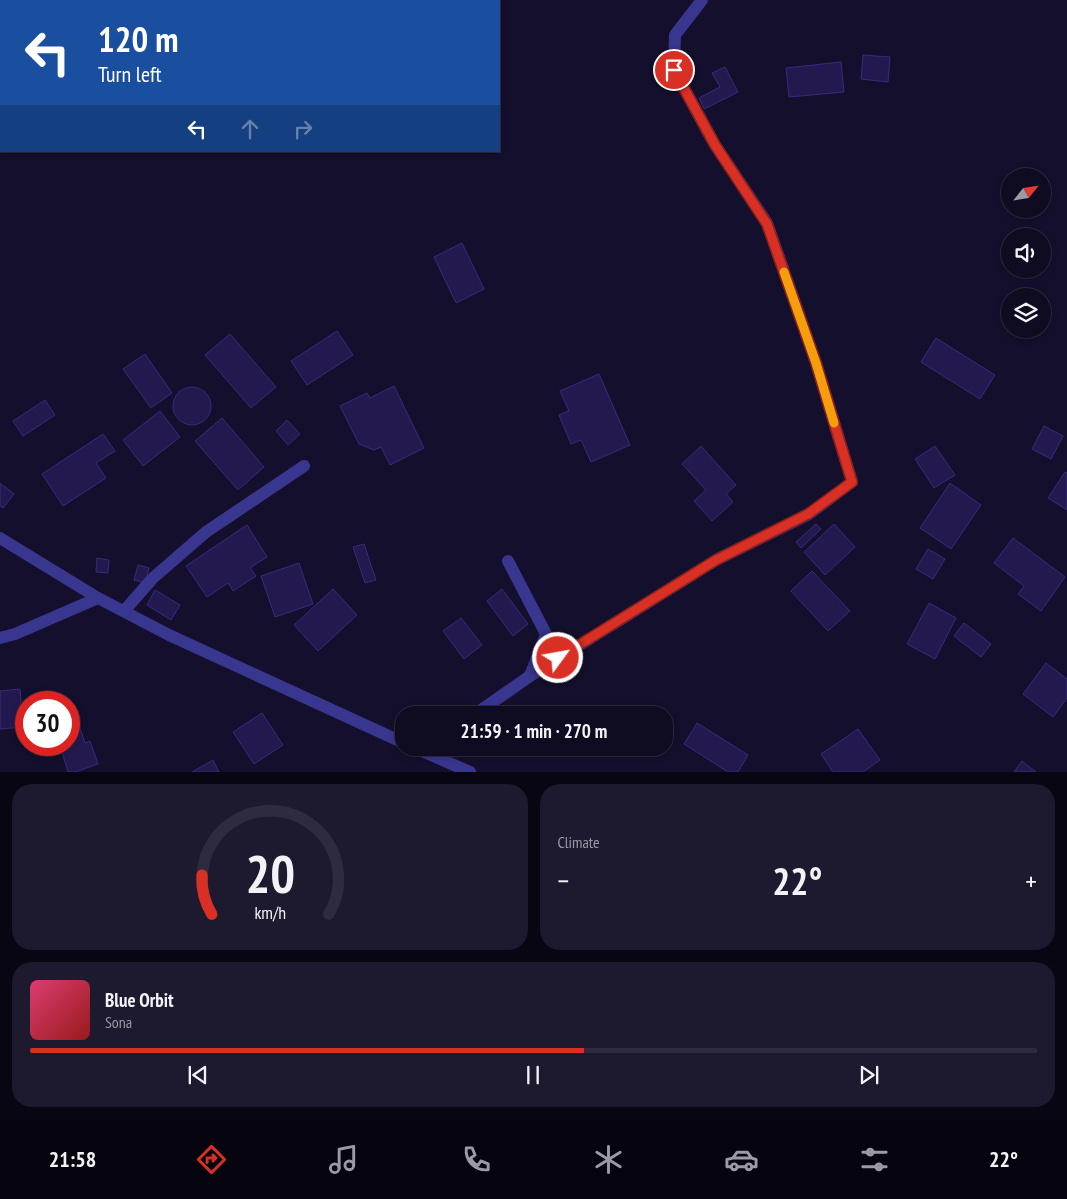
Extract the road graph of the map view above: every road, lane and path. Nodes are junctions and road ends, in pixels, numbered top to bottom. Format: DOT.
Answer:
graph roads {
  1 [pos="702,0"];
  2 [pos="304,466"];
  3 [pos="0,538"];
  4 [pos="508,561"];
  5 [pos="98,598"];
  6 [pos="124,611"];
  7 [pos="0,638"];
  8 [pos="530,676"];
  9 [pos="487,706"];
  10 [pos="395,739"];
  11 [pos="432,756"];
  12 [pos="454,769"];
  13 [pos="470,772"];
  1 -- 8 [label="street"];
  2 -- 6 [label="street"];
  3 -- 5 [label="street"];
  4 -- 8 [label="street"];
  5 -- 6 [label="street"];
  5 -- 7 [label="street"];
  6 -- 10 [label="street"];
  8 -- 9 [label="street"];
  11 -- 12 [label="street"];
  12 -- 13 [label="street"];
}
